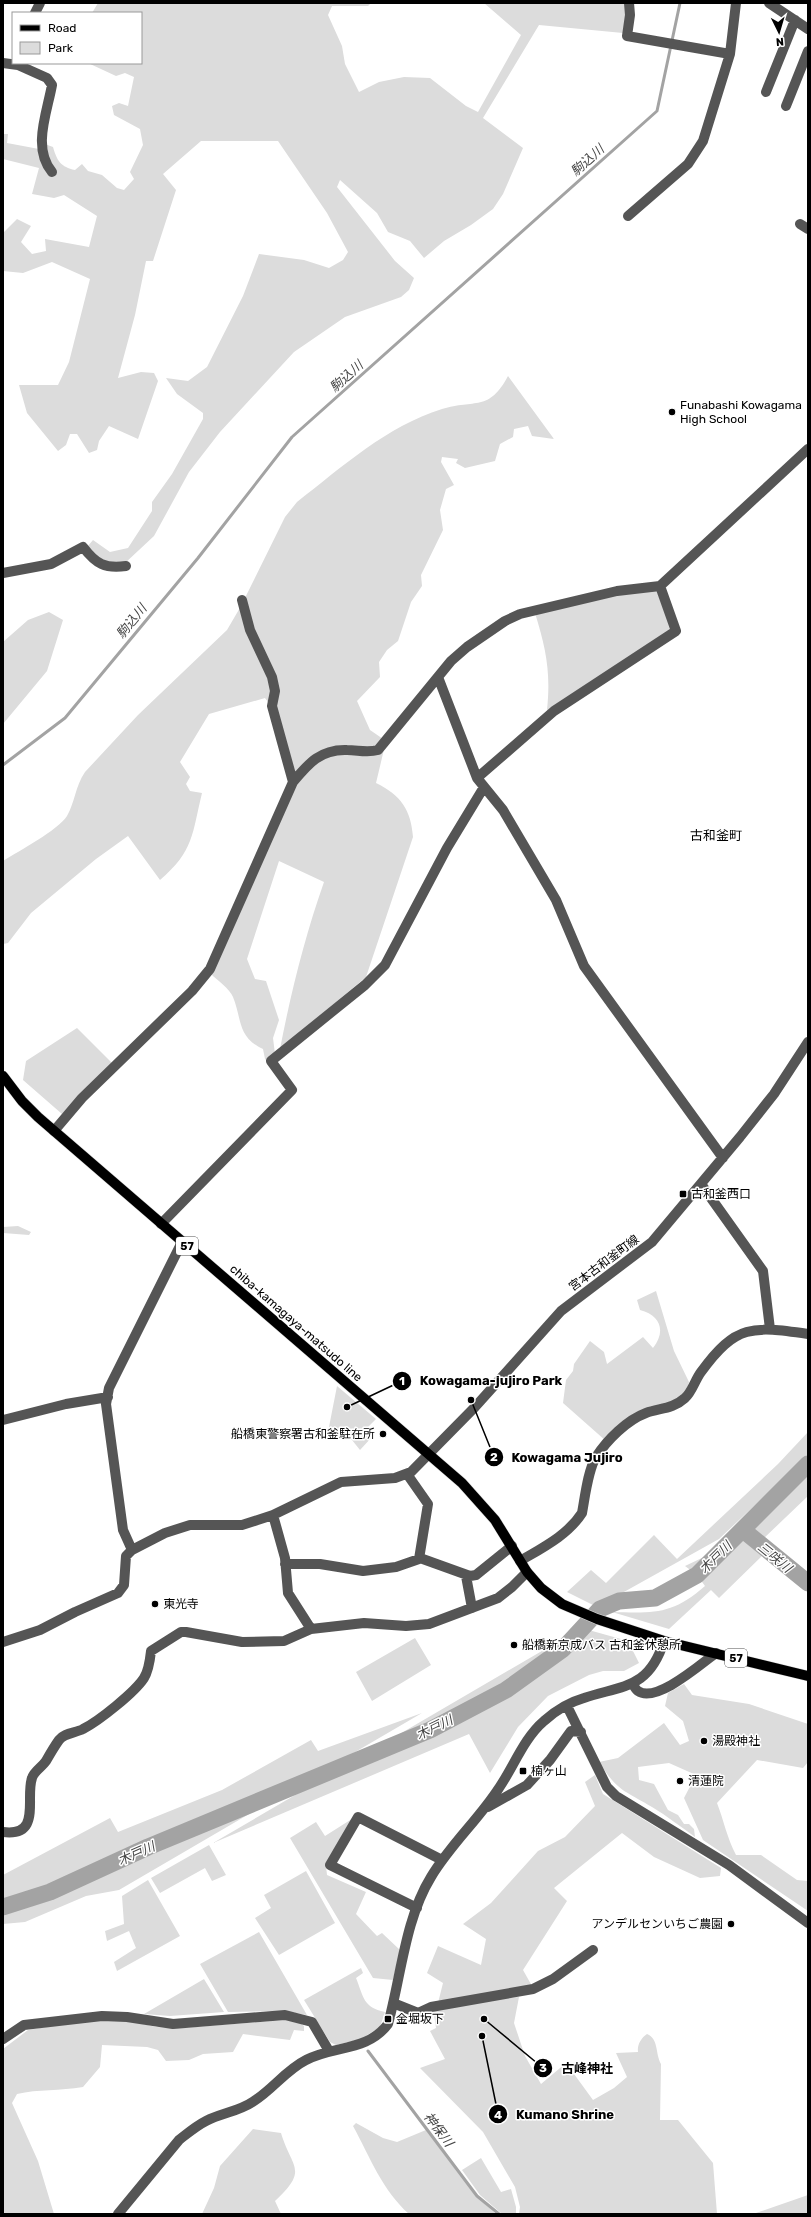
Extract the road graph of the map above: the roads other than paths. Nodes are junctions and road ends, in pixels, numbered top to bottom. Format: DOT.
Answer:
graph roads {
  1 [pos="40,3"];
  2 [pos="629,3"];
  3 [pos="736,3"];
  4 [pos="769,3"];
  5 [pos="36,12"];
  6 [pos="795,20"];
  7 [pos="808,29"];
  8 [pos="808,51"];
  9 [pos="730,54"];
  10 [pos="19,64"];
  11 [pos="766,92"];
  12 [pos="786,106"];
  13 [pos="52,172"];
  14 [pos="628,216"];
  15 [pos="808,449"];
  16 [pos="126,566"];
  17 [pos="3,573"];
  18 [pos="660,586"];
  19 [pos="242,600"];
  20 [pos="438,677"];
  21 [pos="293,782"];
  22 [pos="480,782"];
  23 [pos="808,1042"];
  24 [pos="3,1076"];
  25 [pos="54,1131"];
  26 [pos="723,1158"];
  27 [pos="701,1184"];
  28 [pos="161,1224"];
  29 [pos="182,1242"];
  30 [pos="770,1329"];
  31 [pos="808,1334"];
  32 [pos="108,1397"];
  33 [pos="3,1420"];
  34 [pos="430,1454"];
  35 [pos="407,1474"];
  36 [pos="273,1515"];
  37 [pos="512,1546"];
  38 [pos="132,1550"];
  39 [pos="420,1558"];
  40 [pos="520,1561"];
  41 [pos="285,1564"];
  42 [pos="527,1572"];
  43 [pos="466,1576"];
  44 [pos="472,1608"];
  45 [pos="311,1629"];
  46 [pos="664,1641"];
  47 [pos="3,1642"];
  48 [pos="716,1653"];
  49 [pos="808,1676"];
  50 [pos="633,1684"];
  51 [pos="567,1706"];
  52 [pos="581,1732"];
  53 [pos="485,1809"];
  54 [pos="3,1832"];
  55 [pos="442,1860"];
  56 [pos="417,1908"];
  57 [pos="808,1923"];
  58 [pos="593,1950"];
  59 [pos="393,2003"];
  60 [pos="3,2039"];
  61 [pos="329,2051"];
  62 [pos="118,2214"];
  1 -- 5 [label="street"];
  2 -- 9 [label="street"];
  3 -- 9 [label="street"];
  4 -- 6 [label="street"];
  6 -- 7 [label="street"];
  6 -- 11 [label="street"];
  8 -- 12 [label="street"];
  9 -- 14 [label="street"];
  10 -- 13 [label="street"];
  15 -- 18 [label="street"];
  16 -- 17 [label="street"];
  18 -- 20 [label="street"];
  18 -- 22 [label="street"];
  19 -- 21 [label="street"];
  20 -- 21 [label="street"];
  20 -- 22 [label="street"];
  21 -- 25 [label="street"];
  22 -- 26 [label="street"];
  22 -- 28 [label="street"];
  23 -- 26 [label="street, 宮本古和釜町線"];
  24 -- 25 [label="main road, chiba-kamagaya-matsudo line / 57"];
  25 -- 28 [label="main road, chiba-kamagaya-matsudo line / 57"];
  26 -- 27 [label="street, 宮本古和釜町線"];
  27 -- 30 [label="street"];
  27 -- 34 [label="street, 宮本古和釜町線"];
  28 -- 29 [label="main road, chiba-kamagaya-matsudo line / 57"];
  29 -- 32 [label="street"];
  29 -- 34 [label="main road, chiba-kamagaya-matsudo line / 57"];
  30 -- 31 [label="street"];
  30 -- 40 [label="street"];
  32 -- 33 [label="street"];
  32 -- 38 [label="street"];
  34 -- 35 [label="street, 宮本古和釜町線"];
  34 -- 37 [label="main road, chiba-kamagaya-matsudo line / 57"];
  35 -- 36 [label="street"];
  35 -- 39 [label="street"];
  36 -- 38 [label="street"];
  36 -- 41 [label="street"];
  37 -- 40 [label="main road, chiba-kamagaya-matsudo line / 57"];
  37 -- 43 [label="street"];
  38 -- 47 [label="street"];
  39 -- 41 [label="street"];
  39 -- 43 [label="street"];
  40 -- 42 [label="main road, chiba-kamagaya-matsudo line / 57"];
  41 -- 45 [label="street"];
  42 -- 44 [label="street"];
  42 -- 46 [label="main road, chiba-kamagaya-matsudo line / 57"];
  43 -- 44 [label="street"];
  44 -- 45 [label="street"];
  45 -- 54 [label="street"];
  46 -- 48 [label="main road, 57"];
  46 -- 50 [label="street"];
  48 -- 49 [label="main road, 57"];
  48 -- 50 [label="street"];
  50 -- 51 [label="street"];
  51 -- 52 [label="street"];
  51 -- 53 [label="street"];
  52 -- 53 [label="street"];
  52 -- 57 [label="street"];
  53 -- 55 [label="street"];
  55 -- 56 [label="street"];
  55 -- 56 [label="street"];
  56 -- 59 [label="street"];
  58 -- 59 [label="street"];
  59 -- 61 [label="street"];
  60 -- 61 [label="street"];
  61 -- 62 [label="street"];
}
